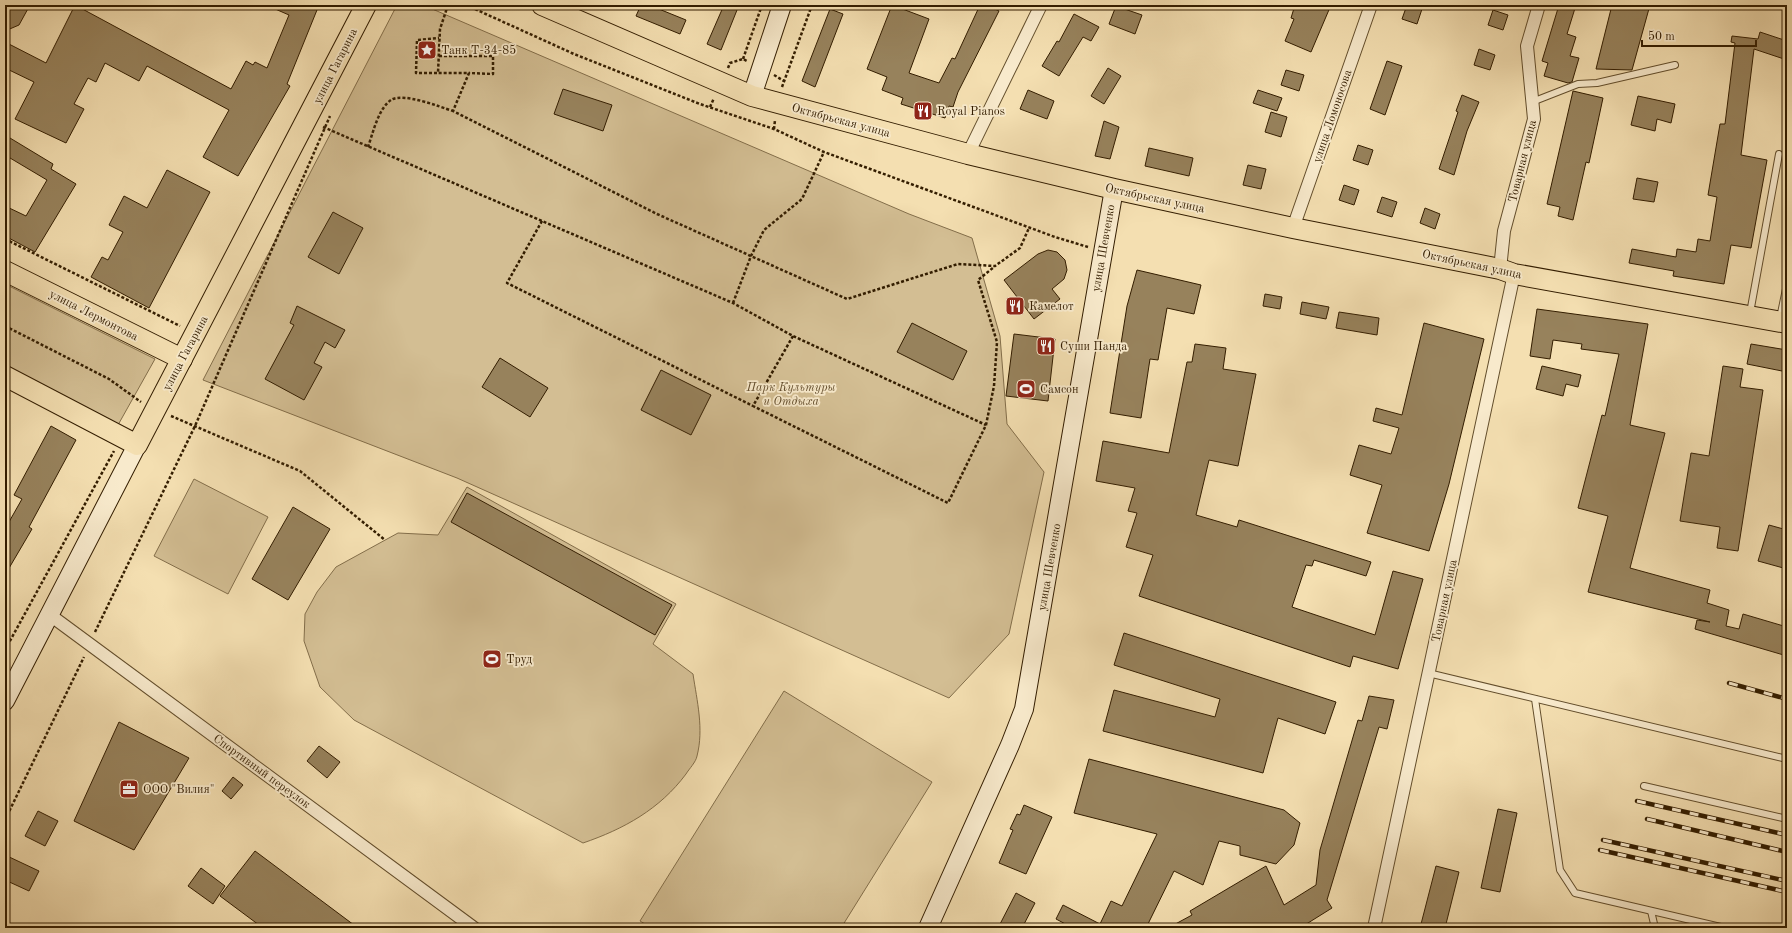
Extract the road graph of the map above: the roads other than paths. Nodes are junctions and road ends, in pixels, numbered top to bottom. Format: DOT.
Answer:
graph roads {
  1 [pos="366,5"];
  2 [pos="542,5"];
  3 [pos="782,5"];
  4 [pos="1041,5"];
  5 [pos="1372,5"];
  6 [pos="1539,5"];
  7 [pos="1675,65"];
  8 [pos="752,96"];
  9 [pos="1532,102"];
  10 [pos="968,154"];
  11 [pos="1779,154"];
  12 [pos="1114,189"];
  13 [pos="1294,228"];
  14 [pos="5,271"];
  15 [pos="1507,272"];
  16 [pos="1787,284"];
  17 [pos="1750,316"];
  18 [pos="1783,322"];
  19 [pos="182,359"];
  20 [pos="5,376"];
  21 [pos="137,445"];
  22 [pos="50,615"];
  23 [pos="1428,674"];
  24 [pos="1535,699"];
  25 [pos="5,701"];
  26 [pos="1787,759"];
  27 [pos="1644,786"];
  28 [pos="1787,819"];
  29 [pos="1651,911"];
  30 [pos="474,928"];
  31 [pos="928,928"];
  32 [pos="1374,928"];
  33 [pos="1655,928"];
  34 [pos="1725,928"];
  1 -- 19 [label="main road, улица Гагарина"];
  2 -- 8 [label="main road, Октябрьская улица"];
  3 -- 8 [label="street"];
  4 -- 10 [label="street"];
  5 -- 13 [label="street, улица Ломоносова"];
  6 -- 9 [label="street, Товарная улица"];
  7 -- 9 [label="lane"];
  8 -- 10 [label="main road, Октябрьская улица"];
  9 -- 15 [label="street, Товарная улица"];
  10 -- 12 [label="main road, Октябрьская улица"];
  11 -- 17 [label="lane"];
  12 -- 13 [label="main road, Октябрьская улица"];
  12 -- 31 [label="street, улица Шевченко"];
  13 -- 15 [label="main road, Октябрьская улица"];
  14 -- 19 [label="main road, улица Лермонтова"];
  15 -- 17 [label="main road, Октябрьская улица"];
  15 -- 23 [label="street, Товарная улица"];
  16 -- 18 [label="lane"];
  17 -- 18 [label="main road, Октябрьская улица"];
  19 -- 21 [label="main road, улица Гагарина"];
  20 -- 21 [label="main road"];
  21 -- 22 [label="street, улица Гагарина"];
  22 -- 25 [label="street, улица Гагарина"];
  22 -- 30 [label="street, Спортивный переулок"];
  23 -- 24 [label="lane"];
  23 -- 32 [label="street, Товарная улица"];
  24 -- 26 [label="lane"];
  24 -- 29 [label="lane"];
  27 -- 28 [label="lane"];
  29 -- 33 [label="lane"];
  29 -- 34 [label="lane"];
}
